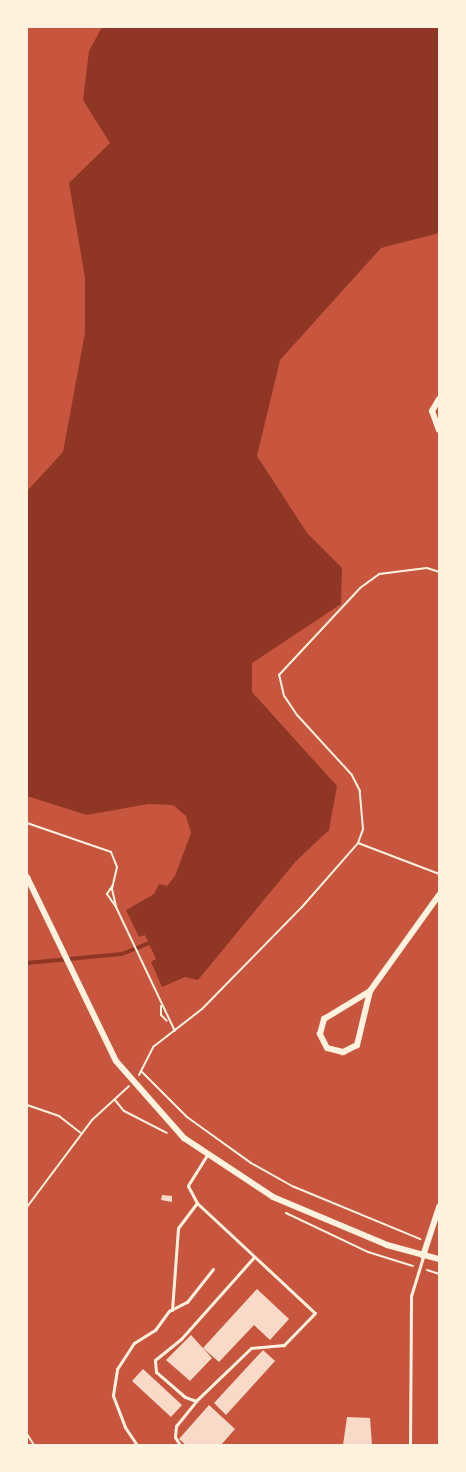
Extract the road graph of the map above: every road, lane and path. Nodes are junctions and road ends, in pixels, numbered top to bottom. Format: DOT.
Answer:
graph roads {
  1 [pos="439,399"];
  2 [pos="439,430"];
  3 [pos="439,572"];
  4 [pos="27,822"];
  5 [pos="357,843"];
  6 [pos="439,874"];
  7 [pos="27,877"];
  8 [pos="113,885"];
  9 [pos="439,895"];
  10 [pos="116,907"];
  11 [pos="370,991"];
  12 [pos="161,1006"];
  13 [pos="167,1021"];
  14 [pos="175,1030"];
  15 [pos="115,1100"];
  16 [pos="27,1105"];
  17 [pos="81,1133"];
  18 [pos="207,1155"];
  19 [pos="196,1203"];
  20 [pos="27,1207"];
  21 [pos="439,1207"];
  22 [pos="278,1209"];
  23 [pos="427,1242"];
  24 [pos="423,1256"];
  25 [pos="254,1257"];
  26 [pos="439,1259"];
  27 [pos="419,1268"];
  28 [pos="213,1269"];
  29 [pos="439,1274"];
  30 [pos="172,1310"];
  31 [pos="196,1401"];
  32 [pos="27,1434"];
  33 [pos="34,1445"];
  34 [pos="137,1445"];
  35 [pos="180,1445"];
  36 [pos="410,1445"];
  1 -- 2 [label="street"];
  3 -- 5 [label="path"];
  4 -- 8 [label="path"];
  5 -- 6 [label="path"];
  5 -- 14 [label="path"];
  7 -- 18 [label="street"];
  8 -- 10 [label="path"];
  8 -- 10 [label="path"];
  9 -- 11 [label="street"];
  10 -- 12 [label="path"];
  11 -- 11 [label="street"];
  12 -- 13 [label="path"];
  12 -- 13 [label="path"];
  13 -- 14 [label="path"];
  14 -- 23 [label="path"];
  15 -- 17 [label="path"];
  16 -- 17 [label="path"];
  17 -- 20 [label="path"];
  18 -- 19 [label="lane"];
  18 -- 24 [label="street"];
  19 -- 25 [label="lane"];
  19 -- 30 [label="lane"];
  21 -- 23 [label="street"];
  22 -- 27 [label="path"];
  23 -- 24 [label="street"];
  24 -- 26 [label="street"];
  24 -- 27 [label="lane"];
  25 -- 31 [label="lane"];
  25 -- 31 [label="lane"];
  27 -- 29 [label="path"];
  27 -- 36 [label="lane"];
  28 -- 30 [label="lane"];
  30 -- 34 [label="lane"];
  31 -- 35 [label="lane"];
  32 -- 33 [label="path"];
}
